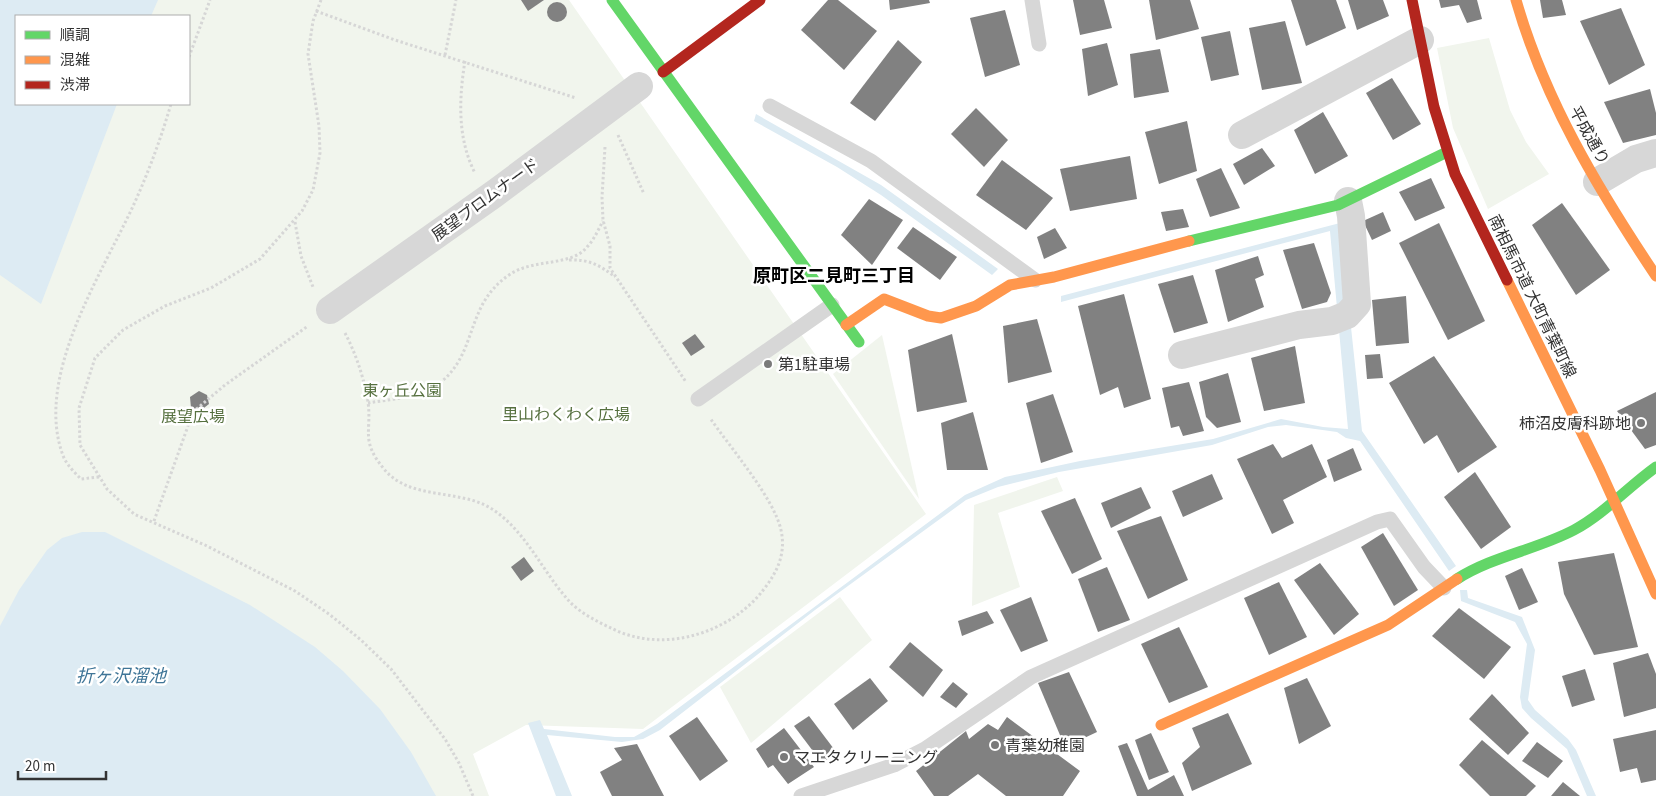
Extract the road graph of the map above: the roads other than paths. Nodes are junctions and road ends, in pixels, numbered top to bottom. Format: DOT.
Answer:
graph roads {
  1 [pos="612,0"];
  2 [pos="760,0"];
  3 [pos="1032,0"];
  4 [pos="1412,0"];
  5 [pos="1516,0"];
  6 [pos="1420,40"];
  7 [pos="1039,44"];
  8 [pos="663,72"];
  9 [pos="639,86"];
  10 [pos="770,106"];
  11 [pos="1242,135"];
  12 [pos="1447,152"];
  13 [pos="1656,153"];
  14 [pos="1597,182"];
  15 [pos="1348,201"];
  16 [pos="1656,276"];
  17 [pos="1035,280"];
  18 [pos="832,305"];
  19 [pos="330,310"];
  20 [pos="846,325"];
  21 [pos="859,342"];
  22 [pos="1182,355"];
  23 [pos="698,399"];
  24 [pos="1656,467"];
  25 [pos="1613,500"];
  26 [pos="1444,588"];
  27 [pos="1656,594"];
  28 [pos="1161,725"];
  29 [pos="800,796"];
  1 -- 8 [label="street"];
  2 -- 8 [label="street"];
  3 -- 7 [label="lane"];
  4 -- 6 [label="street, 南相馬市道 大町青葉町線"];
  5 -- 14 [label="street, 平成通り"];
  6 -- 11 [label="street"];
  6 -- 12 [label="street, 南相馬市道 大町青葉町線"];
  8 -- 18 [label="street"];
  9 -- 19 [label="street, 展望プロムナード"];
  10 -- 17 [label="lane"];
  12 -- 15 [label="street"];
  12 -- 25 [label="street, 南相馬市道 大町青葉町線"];
  13 -- 14 [label="street"];
  14 -- 16 [label="street, 平成通り"];
  15 -- 17 [label="street"];
  15 -- 22 [label="street"];
  17 -- 20 [label="street"];
  18 -- 20 [label="street"];
  18 -- 23 [label="lane"];
  20 -- 21 [label="street"];
  24 -- 25 [label="street"];
  25 -- 26 [label="street"];
  25 -- 27 [label="street, 南相馬市道 大町青葉町線"];
  26 -- 28 [label="street"];
  26 -- 29 [label="lane"];
}
